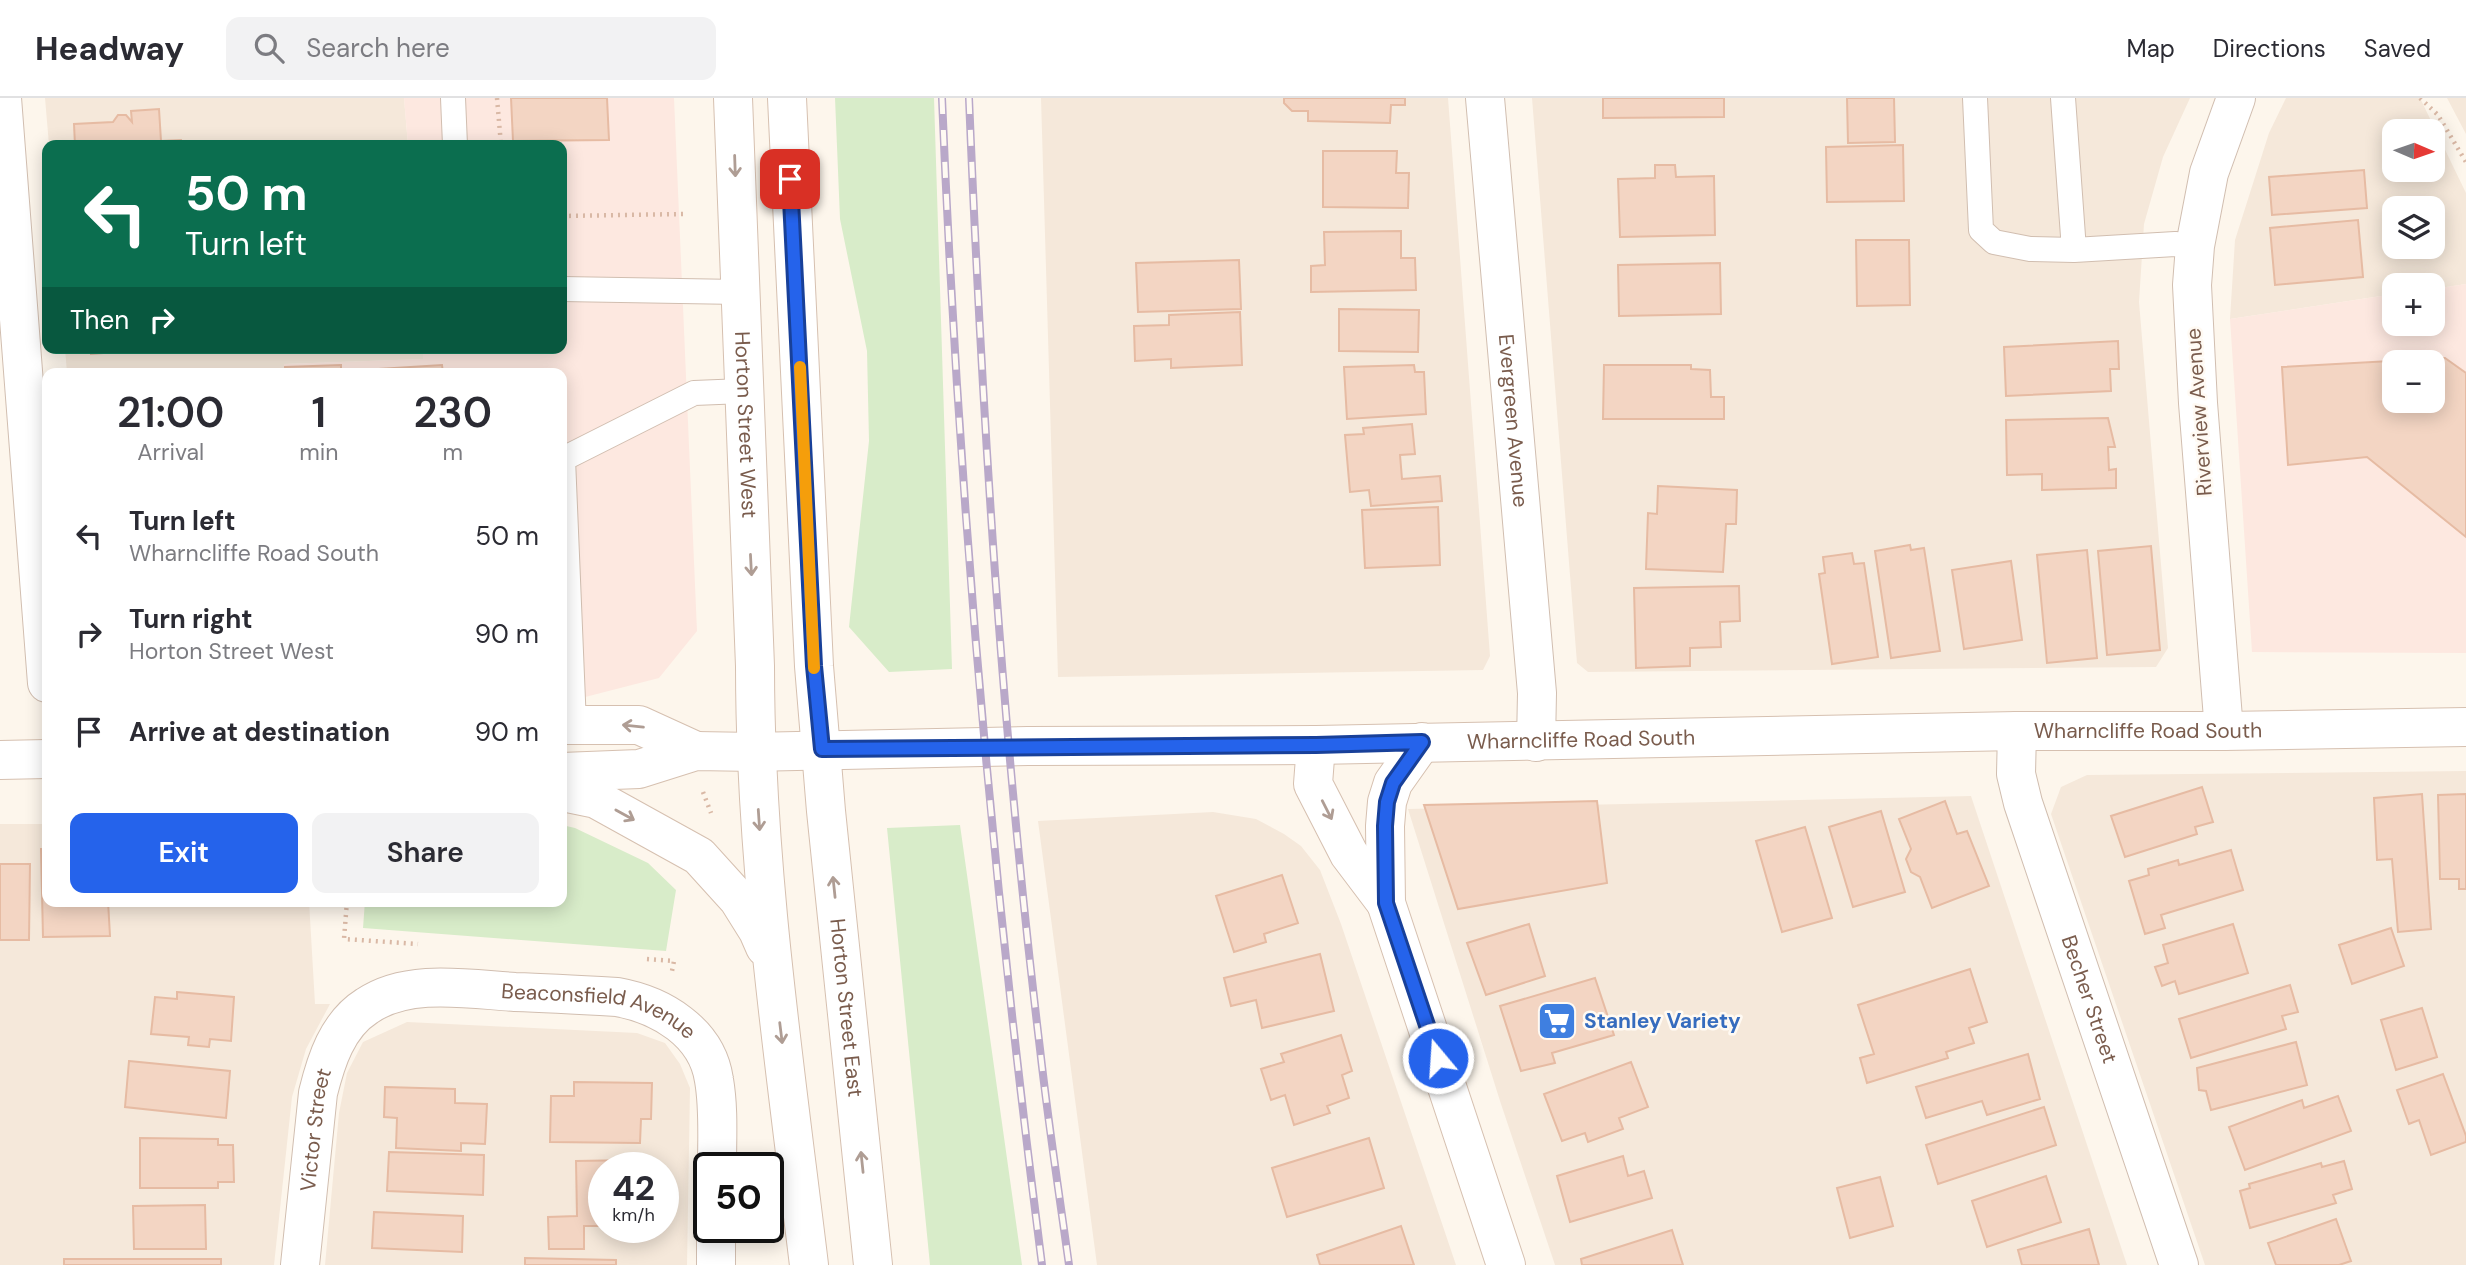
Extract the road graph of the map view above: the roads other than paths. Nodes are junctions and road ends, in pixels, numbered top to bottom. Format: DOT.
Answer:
graph roads {
  1 [pos="2,98"];
  2 [pos="453,98"];
  3 [pos="733,98"];
  4 [pos="787,98"];
  5 [pos="1485,98"];
  6 [pos="1975,98"];
  7 [pos="2063,98"];
  8 [pos="2236,98"];
  9 [pos="455,140"];
  10 [pos="2195,246"];
  11 [pos="2074,250"];
  12 [pos="567,289"];
  13 [pos="739,292"];
  14 [pos="743,391"];
  15 [pos="567,457"];
  16 [pos="42,619"];
  17 [pos="567,672"];
  18 [pos="568,725"];
  19 [pos="2466,727"];
  20 [pos="2017,731"];
  21 [pos="2224,731"];
  22 [pos="1422,742"];
  23 [pos="1536,742"];
  24 [pos="1316,745"];
  25 [pos="822,749"];
  26 [pos="755,752"];
  27 [pos="42,759"];
  28 [pos="0,760"];
  29 [pos="698,768"];
  30 [pos="567,772"];
  31 [pos="567,793"];
  32 [pos="1386,903"];
  33 [pos="772,966"];
  34 [pos="366,1006"];
  35 [pos="716,1152"];
  36 [pos="716,1243"];
  37 [pos="300,1265"];
  38 [pos="716,1265"];
  39 [pos="809,1265"];
  40 [pos="873,1265"];
  41 [pos="1506,1265"];
  42 [pos="2179,1265"];
  1 -- 16 [label="main road"];
  2 -- 9 [label="lane"];
  3 -- 13 [label="main road, Horton Street West, one-way"];
  4 -- 25 [label="main road"];
  5 -- 23 [label="main road, Evergreen Avenue"];
  6 -- 11 [label="lane"];
  7 -- 11 [label="lane"];
  8 -- 10 [label="main road, Riverview Avenue"];
  10 -- 11 [label="lane"];
  10 -- 21 [label="main road, Riverview Avenue"];
  12 -- 13 [label="lane"];
  13 -- 14 [label="main road, Horton Street West"];
  14 -- 15 [label="lane"];
  14 -- 26 [label="main road, Horton Street West, one-way"];
  17 -- 18 [label="lane"];
  29 -- 18 [label="main road, Wharncliffe Road South, one-way"];
  19 -- 21 [label="main road, Wharncliffe Road South"];
  20 -- 21 [label="main road, Wharncliffe Road South"];
  20 -- 23 [label="main road, Wharncliffe Road South"];
  20 -- 42 [label="main road, Becher Street"];
  22 -- 23 [label="main road, Wharncliffe Road South"];
  22 -- 24 [label="main road, Wharncliffe Road South"];
  22 -- 32 [label="main road"];
  24 -- 25 [label="main road, Wharncliffe Road South"];
  24 -- 32 [label="main road, one-way"];
  25 -- 26 [label="main road, Wharncliffe Road South"];
  40 -- 25 [label="main road, Horton Street East, one-way"];
  26 -- 29 [label="main road, Wharncliffe Road South"];
  26 -- 33 [label="main road, one-way"];
  27 -- 28 [label="main road"];
  29 -- 30 [label="main road, Wharncliffe Road South"];
  31 -- 33 [label="main road, one-way"];
  32 -- 41 [label="main road"];
  33 -- 39 [label="main road, one-way"];
  34 -- 35 [label="main road, Beaconsfield Avenue"];
  34 -- 37 [label="main road, Victor Street"];
  36 -- 38 [label="main road"];
}
